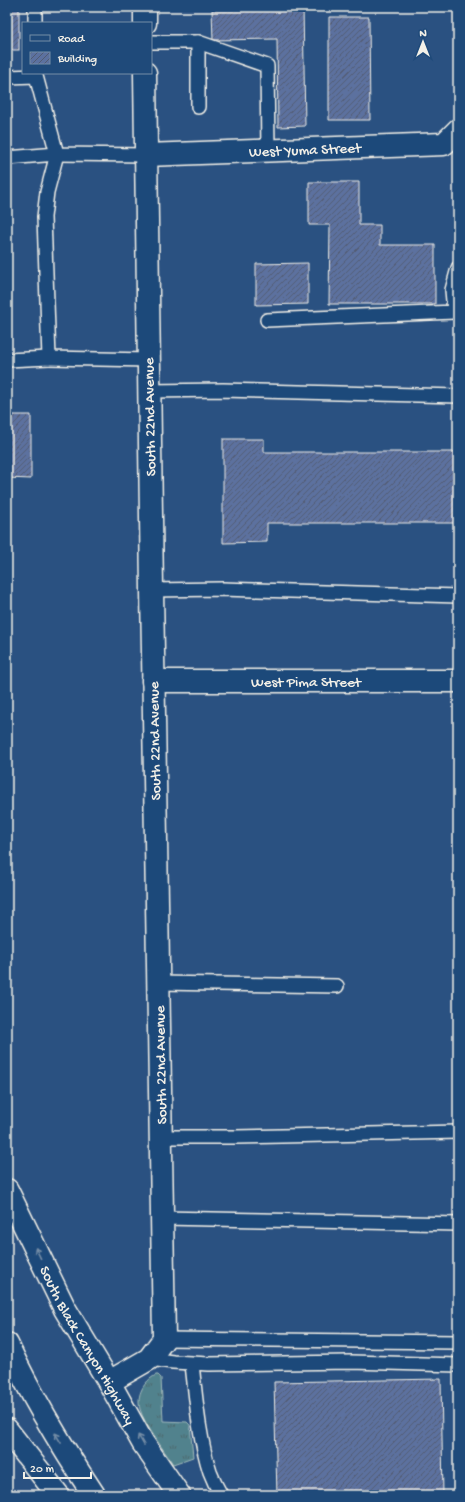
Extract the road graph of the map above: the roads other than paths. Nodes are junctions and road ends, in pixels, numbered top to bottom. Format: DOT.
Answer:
graph roads {
  1 [pos="35,7"];
  2 [pos="145,7"];
  3 [pos="35,22"];
  4 [pos="145,22"];
  5 [pos="152,42"];
  6 [pos="198,42"];
  7 [pos="146,74"];
  8 [pos="36,75"];
  9 [pos="7,76"];
  10 [pos="198,107"];
  11 [pos="458,130"];
  12 [pos="268,151"];
  13 [pos="57,154"];
  14 [pos="146,155"];
  15 [pos="7,158"];
  16 [pos="458,268"];
  17 [pos="267,320"];
  18 [pos="49,358"];
  19 [pos="7,360"];
  20 [pos="149,360"];
  21 [pos="149,391"];
  22 [pos="458,396"];
  23 [pos="152,590"];
  24 [pos="458,596"];
  25 [pos="153,681"];
  26 [pos="458,681"];
  27 [pos="159,983"];
  28 [pos="338,986"];
  29 [pos="458,1132"];
  30 [pos="162,1136"];
  31 [pos="7,1190"];
  32 [pos="163,1218"];
  33 [pos="458,1224"];
  34 [pos="164,1338"];
  35 [pos="458,1342"];
  36 [pos="7,1344"];
  37 [pos="149,1359"];
  38 [pos="192,1364"];
  39 [pos="458,1365"];
  40 [pos="109,1382"];
  41 [pos="7,1430"];
  42 [pos="58,1495"];
  43 [pos="94,1495"];
  44 [pos="180,1495"];
  45 [pos="221,1495"];
  1 -- 3 [label="lane"];
  2 -- 4 [label="main road"];
  5 -- 6 [label="lane"];
  6 -- 10 [label="lane"];
  6 -- 12 [label="lane"];
  7 -- 14 [label="main road, South 22nd Avenue"];
  8 -- 9 [label="lane"];
  8 -- 13 [label="lane"];
  11 -- 12 [label="main road, West Yuma Street"];
  12 -- 14 [label="main road, West Yuma Street"];
  13 -- 14 [label="lane"];
  13 -- 15 [label="lane"];
  13 -- 18 [label="lane"];
  14 -- 20 [label="main road, South 22nd Avenue"];
  16 -- 17 [label="lane"];
  18 -- 19 [label="lane"];
  18 -- 20 [label="lane"];
  20 -- 21 [label="main road, South 22nd Avenue"];
  21 -- 22 [label="lane"];
  21 -- 23 [label="main road, South 22nd Avenue"];
  23 -- 24 [label="lane"];
  23 -- 25 [label="main road, South 22nd Avenue"];
  25 -- 26 [label="main road, West Pima Street"];
  25 -- 27 [label="main road, South 22nd Avenue"];
  27 -- 28 [label="lane"];
  27 -- 30 [label="main road, South 22nd Avenue"];
  29 -- 30 [label="lane"];
  30 -- 32 [label="main road, South 22nd Avenue"];
  40 -- 31 [label="main road, South Black Canyon Highway, one-way"];
  32 -- 33 [label="lane"];
  32 -- 34 [label="main road, South 22nd Avenue"];
  34 -- 35 [label="lane"];
  34 -- 37 [label="main road"];
  43 -- 36 [label="main road, one-way"];
  37 -- 38 [label="lane"];
  37 -- 40 [label="main road"];
  38 -- 39 [label="lane"];
  38 -- 45 [label="lane"];
  44 -- 40 [label="main road, South Black Canyon Highway, one-way"];
  41 -- 42 [label="main road"];
}
